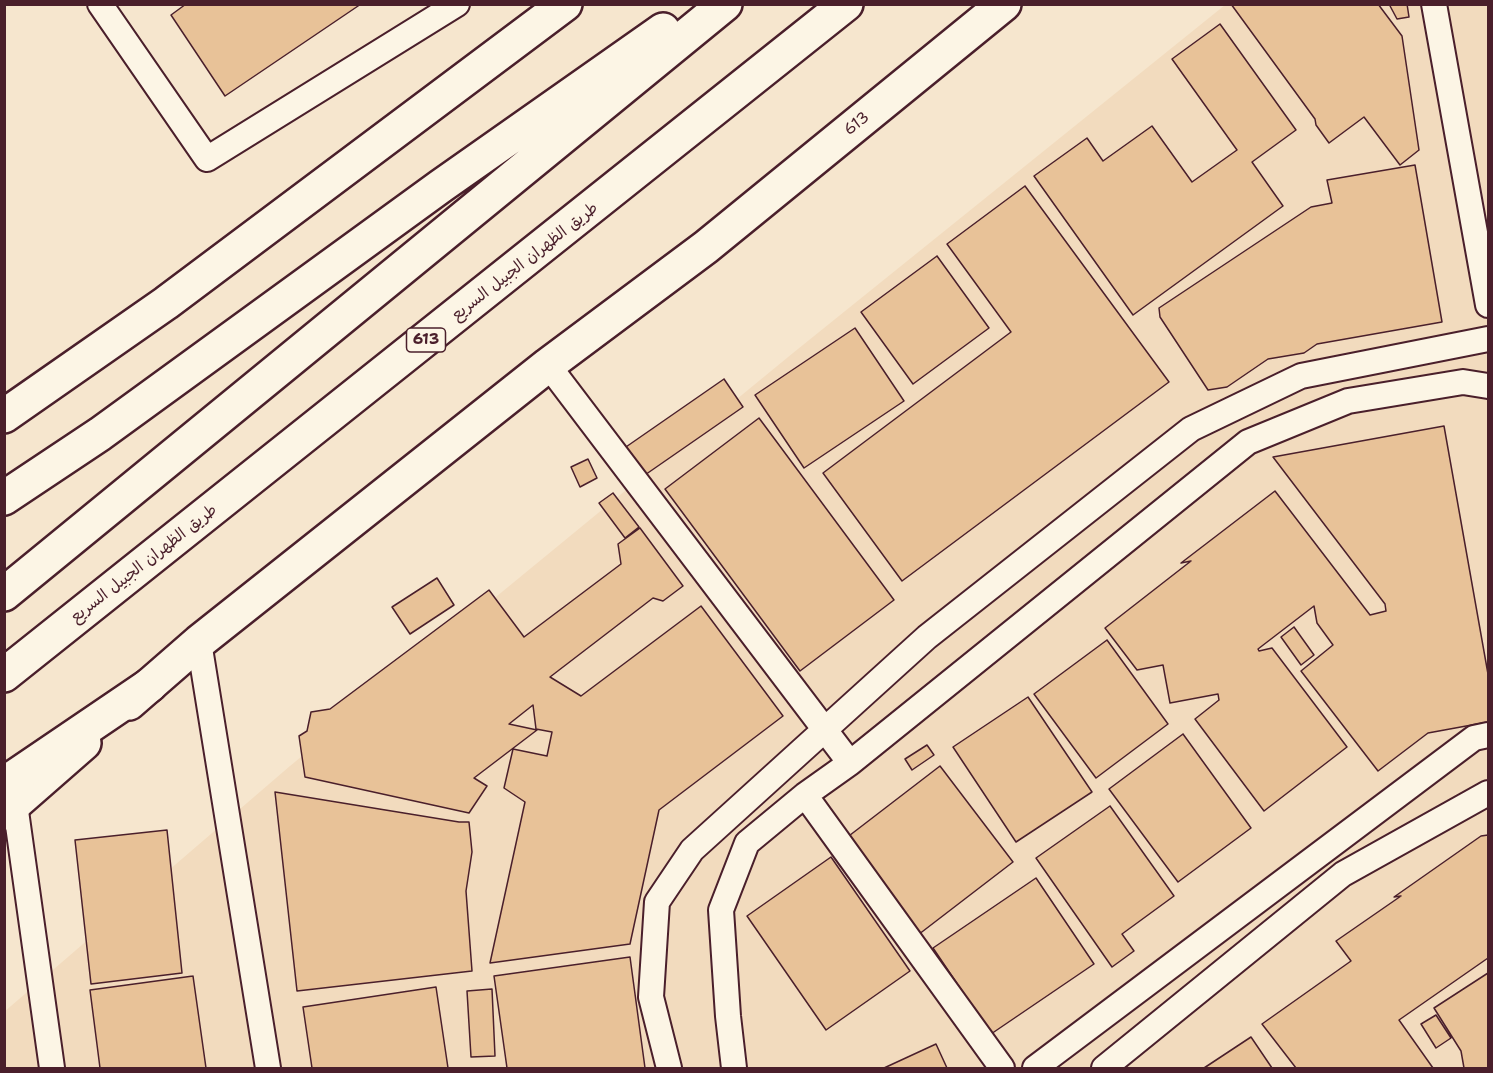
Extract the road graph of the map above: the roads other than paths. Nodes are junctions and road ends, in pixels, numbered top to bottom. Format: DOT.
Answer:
graph roads {
  1 [pos="100,4"];
  2 [pos="457,4"];
  3 [pos="565,4"];
  4 [pos="699,4"];
  5 [pos="725,4"];
  6 [pos="846,4"];
  7 [pos="1004,4"];
  8 [pos="1434,4"];
  9 [pos="1488,305"];
  10 [pos="1488,339"];
  11 [pos="548,365"];
  12 [pos="1488,386"];
  13 [pos="1230,409"];
  14 [pos="4,416"];
  15 [pos="1248,442"];
  16 [pos="4,498"];
  17 [pos="4,594"];
  18 [pos="199,642"];
  19 [pos="4,675"];
  20 [pos="825,730"];
  21 [pos="1488,735"];
  22 [pos="850,764"];
  23 [pos="1488,793"];
  24 [pos="805,795"];
  25 [pos="8,800"];
  26 [pos="52,1068"];
  27 [pos="268,1068"];
  28 [pos="669,1068"];
  29 [pos="734,1068"];
  30 [pos="1002,1068"];
  31 [pos="1035,1068"];
  32 [pos="1104,1068"];
  1 -- 2 [label="street"];
  3 -- 14 [label="main road"];
  4 -- 16 [label="main road"];
  5 -- 17 [label="main road"];
  6 -- 19 [label="main road, طريق الظهران الجبيل السريع / 613"];
  7 -- 11 [label="main road, 613"];
  8 -- 9 [label="street"];
  10 -- 13 [label="street"];
  11 -- 18 [label="main road, 613"];
  11 -- 20 [label="street"];
  12 -- 15 [label="street"];
  13 -- 15 [label="street"];
  13 -- 20 [label="street"];
  15 -- 22 [label="street"];
  18 -- 25 [label="main road, 613"];
  18 -- 27 [label="street"];
  20 -- 22 [label="street"];
  20 -- 28 [label="street"];
  21 -- 31 [label="street"];
  22 -- 24 [label="street"];
  23 -- 32 [label="street"];
  24 -- 29 [label="street"];
  24 -- 30 [label="street"];
  25 -- 26 [label="street"];
}
